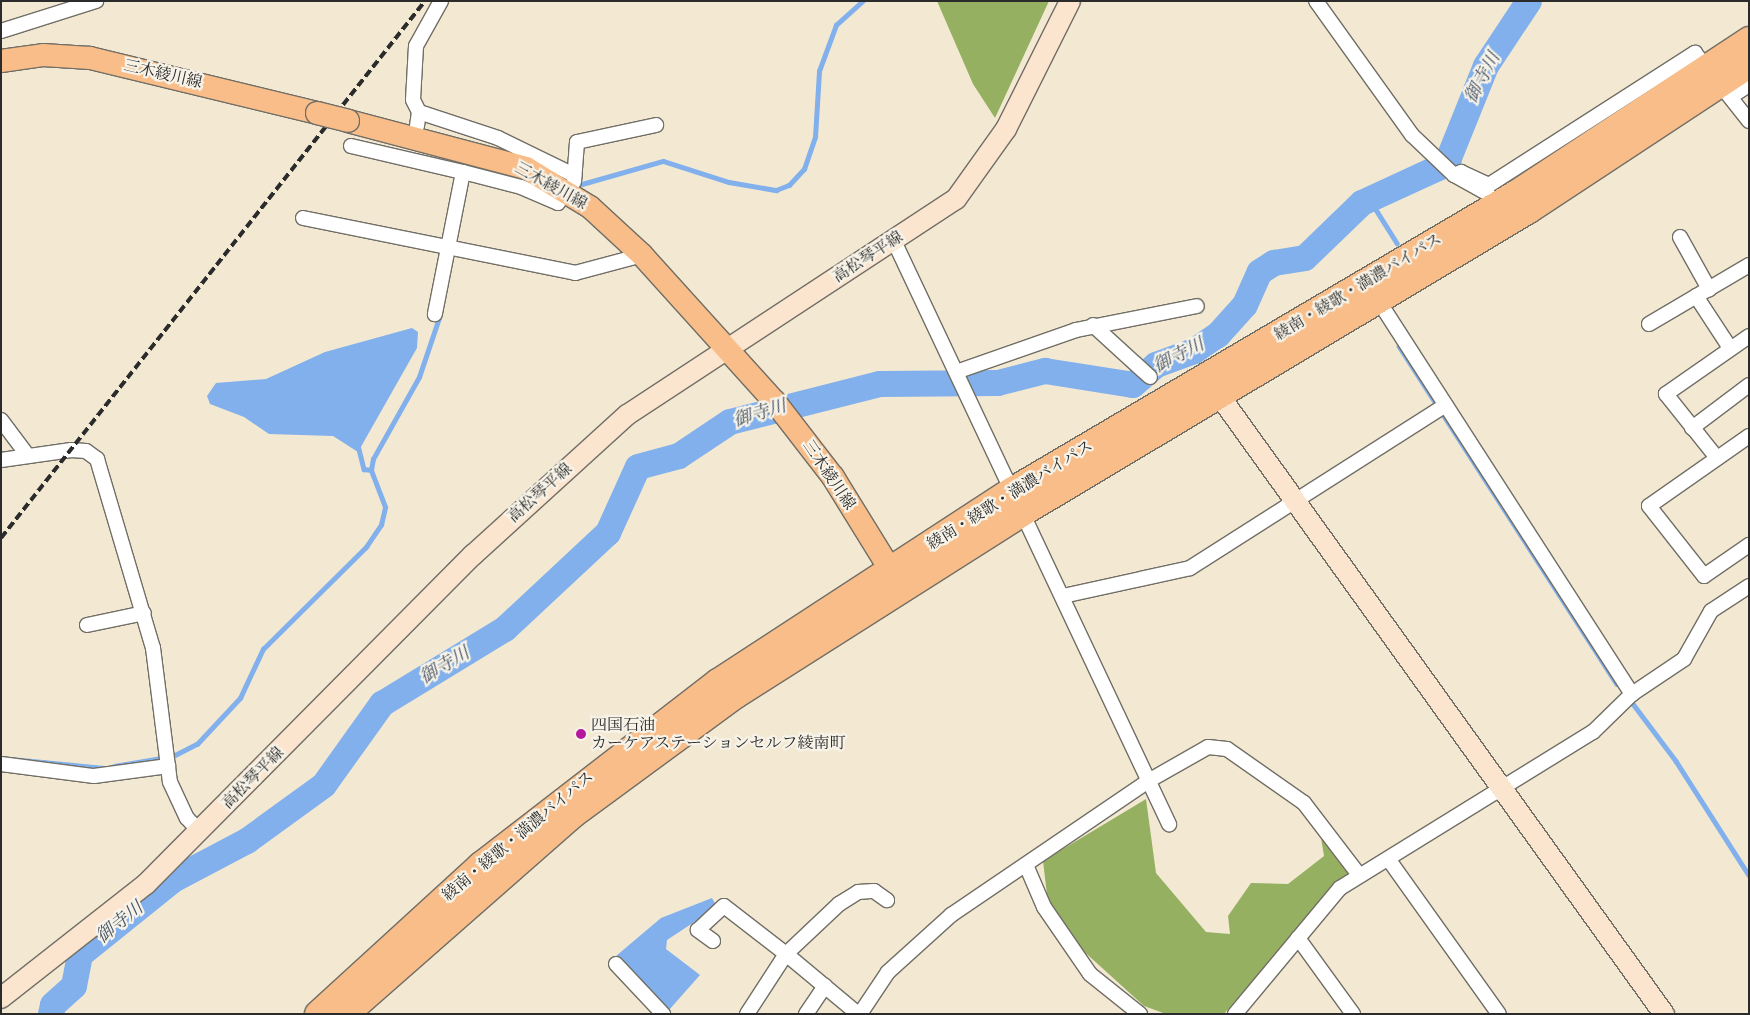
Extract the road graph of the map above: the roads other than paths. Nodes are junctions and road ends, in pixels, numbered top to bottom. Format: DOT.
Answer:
graph roads {
  1 [pos="96,1"];
  2 [pos="442,1"];
  3 [pos="1070,1"];
  4 [pos="1316,1"];
  5 [pos="1,31"];
  6 [pos="1749,40"];
  7 [pos="1,61"];
  8 [pos="1749,64"];
  9 [pos="1721,83"];
  10 [pos="1749,85"];
  11 [pos="419,112"];
  12 [pos="1749,121"];
  13 [pos="656,125"];
  14 [pos="417,126"];
  15 [pos="351,146"];
  16 [pos="1448,167"];
  17 [pos="463,172"];
  18 [pos="571,187"];
  19 [pos="1495,206"];
  20 [pos="303,218"];
  21 [pos="1680,237"];
  22 [pos="894,241"];
  23 [pos="447,246"];
  24 [pos="642,255"];
  25 [pos="1749,265"];
  26 [pos="1709,288"];
  27 [pos="1696,296"];
  28 [pos="1378,300"];
  29 [pos="1197,306"];
  30 [pos="435,314"];
  31 [pos="1649,324"];
  32 [pos="1093,325"];
  33 [pos="1749,336"];
  34 [pos="1730,348"];
  35 [pos="728,350"];
  36 [pos="957,373"];
  37 [pos="1146,374"];
  38 [pos="1749,385"];
  39 [pos="1212,387"];
  40 [pos="1442,408"];
  41 [pos="1,420"];
  42 [pos="1692,428"];
  43 [pos="1749,436"];
  44 [pos="28,456"];
  45 [pos="1717,458"];
  46 [pos="1,460"];
  47 [pos="1018,501"];
  48 [pos="1294,503"];
  49 [pos="1749,545"];
  50 [pos="896,578"];
  51 [pos="1749,586"];
  52 [pos="1064,596"];
  53 [pos="144,613"];
  54 [pos="87,625"];
  55 [pos="1632,694"];
  56 [pos="167,760"];
  57 [pos="1,764"];
  58 [pos="1150,780"];
  59 [pos="1502,788"];
  60 [pos="1169,824"];
  61 [pos="200,832"];
  62 [pos="1389,860"];
  63 [pos="1026,865"];
  64 [pos="1359,875"];
  65 [pos="887,900"];
  66 [pos="1298,938"];
  67 [pos="713,941"];
  68 [pos="786,954"];
  69 [pos="616,964"];
  70 [pos="826,986"];
  71 [pos="1,998"];
  72 [pos="318,1014"];
  73 [pos="346,1014"];
  74 [pos="663,1014"];
  75 [pos="747,1014"];
  76 [pos="806,1014"];
  77 [pos="859,1014"];
  78 [pos="1140,1014"];
  79 [pos="1235,1014"];
  80 [pos="1353,1014"];
  81 [pos="1499,1014"];
  82 [pos="1664,1014"];
  1 -- 5 [label="street"];
  2 -- 11 [label="street"];
  3 -- 22 [label="main road, 高松琴平線"];
  4 -- 16 [label="street"];
  6 -- 9 [label="highway, 綾南・綾歌・満濃バイパス"];
  7 -- 18 [label="main road, 三木綾川線, bridge"];
  8 -- 9 [label="highway, 綾南・綾歌・満濃バイパス"];
  9 -- 10 [label="street"];
  9 -- 12 [label="street"];
  9 -- 16 [label="street"];
  9 -- 19 [label="highway, 綾南・綾歌・満濃バイパス"];
  9 -- 28 [label="highway, 綾南・綾歌・満濃バイパス"];
  11 -- 14 [label="street"];
  11 -- 18 [label="street"];
  13 -- 18 [label="street"];
  15 -- 17 [label="street"];
  16 -- 19 [label="street"];
  17 -- 18 [label="street"];
  17 -- 23 [label="street"];
  18 -- 24 [label="main road, 三木綾川線"];
  19 -- 39 [label="highway, 綾南・綾歌・満濃バイパス"];
  20 -- 23 [label="street"];
  21 -- 26 [label="street"];
  22 -- 35 [label="main road, 高松琴平線"];
  22 -- 36 [label="street"];
  23 -- 24 [label="street"];
  23 -- 30 [label="street"];
  24 -- 35 [label="main road, 三木綾川線"];
  25 -- 26 [label="street"];
  26 -- 27 [label="street"];
  27 -- 31 [label="street"];
  27 -- 34 [label="street"];
  28 -- 39 [label="highway, 綾南・綾歌・満濃バイパス"];
  28 -- 40 [label="street"];
  29 -- 32 [label="street"];
  32 -- 36 [label="street"];
  32 -- 37 [label="street"];
  33 -- 34 [label="street"];
  34 -- 42 [label="street"];
  35 -- 50 [label="main road, 三木綾川線"];
  35 -- 61 [label="main road, 高松琴平線"];
  36 -- 47 [label="street"];
  38 -- 42 [label="street"];
  39 -- 47 [label="highway, 綾南・綾歌・満濃バイパス"];
  39 -- 48 [label="main road"];
  40 -- 48 [label="street"];
  40 -- 55 [label="street"];
  41 -- 44 [label="street"];
  42 -- 45 [label="street"];
  43 -- 45 [label="street"];
  44 -- 46 [label="street"];
  44 -- 53 [label="street"];
  45 -- 49 [label="street"];
  47 -- 50 [label="highway, 綾南・綾歌・満濃バイパス"];
  47 -- 52 [label="street"];
  48 -- 52 [label="street"];
  48 -- 59 [label="main road"];
  50 -- 72 [label="highway, 綾南・綾歌・満濃バイパス"];
  50 -- 73 [label="highway, 綾南・綾歌・満濃バイパス"];
  51 -- 55 [label="street"];
  52 -- 58 [label="street"];
  53 -- 54 [label="street"];
  53 -- 56 [label="street"];
  55 -- 59 [label="street"];
  56 -- 57 [label="street"];
  56 -- 61 [label="street"];
  58 -- 60 [label="street"];
  58 -- 63 [label="street"];
  58 -- 64 [label="street"];
  59 -- 62 [label="street"];
  59 -- 82 [label="main road"];
  61 -- 71 [label="main road, 高松琴平線"];
  62 -- 64 [label="street"];
  62 -- 81 [label="street"];
  63 -- 77 [label="street"];
  63 -- 78 [label="street"];
  64 -- 66 [label="street"];
  65 -- 68 [label="street"];
  66 -- 79 [label="street"];
  66 -- 80 [label="street"];
  67 -- 68 [label="street"];
  68 -- 70 [label="street"];
  68 -- 75 [label="street"];
  69 -- 74 [label="street"];
  70 -- 76 [label="street"];
  70 -- 77 [label="street"];
}
